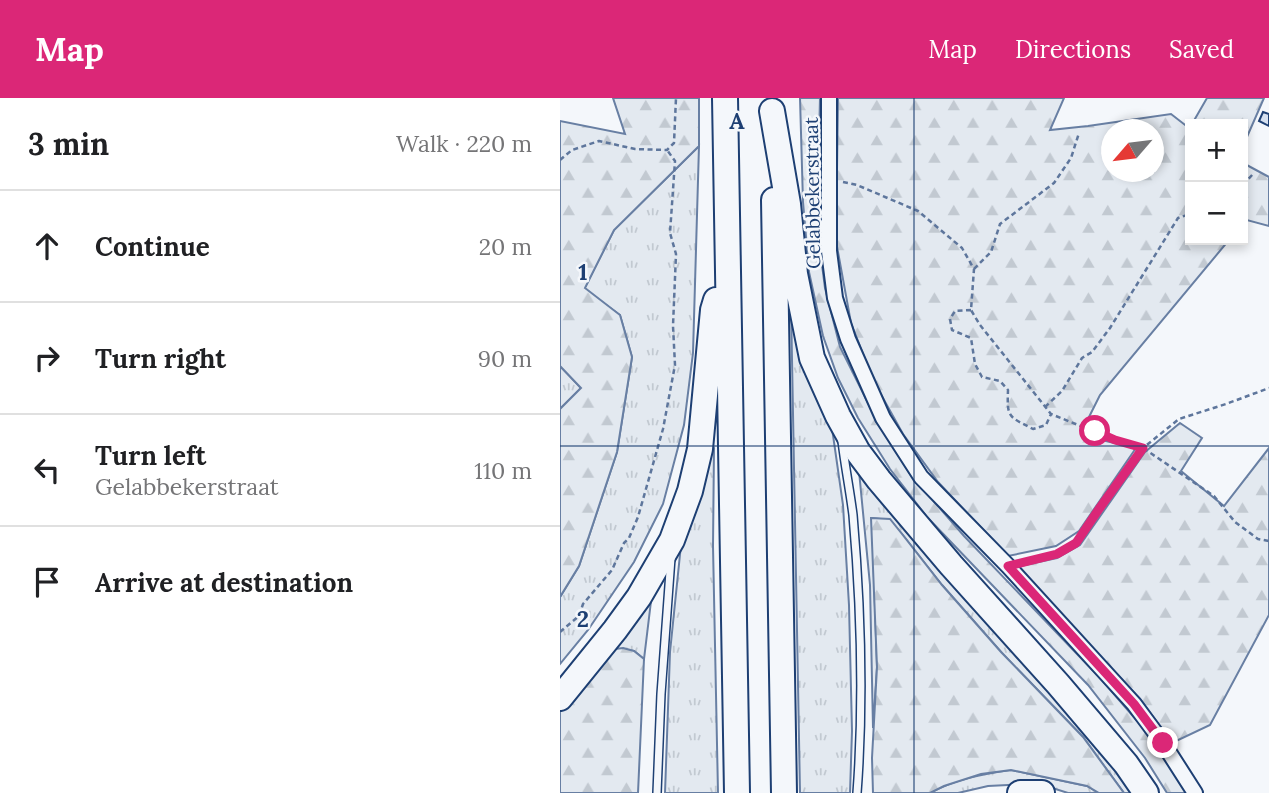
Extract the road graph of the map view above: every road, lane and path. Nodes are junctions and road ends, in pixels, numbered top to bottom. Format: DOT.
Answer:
graph roads {
  1 [pos="676,98"];
  2 [pos="724,98"];
  3 [pos="830,98"];
  4 [pos="772,104"];
  5 [pos="1079,134"];
  6 [pos="667,150"];
  7 [pos="560,160"];
  8 [pos="1253,174"];
  9 [pos="829,178"];
  10 [pos="1246,182"];
  11 [pos="1185,216"];
  12 [pos="727,255"];
  13 [pos="974,269"];
  14 [pos="971,310"];
  15 [pos="1269,388"];
  16 [pos="1045,407"];
  17 [pos="1051,414"];
  18 [pos="838,416"];
  19 [pos="1143,448"];
  20 [pos="672,540"];
  21 [pos="1269,541"];
  22 [pos="1008,566"];
  23 [pos="560,632"];
  24 [pos="560,698"];
  25 [pos="657,793"];
  26 [pos="737,793"];
  27 [pos="784,793"];
  28 [pos="857,793"];
  29 [pos="1020,793"];
  30 [pos="1042,793"];
  31 [pos="1146,793"];
  32 [pos="1195,793"];
  1 -- 6 [label="path"];
  2 -- 12 [label="highway"];
  3 -- 9 [label="street, Gelabbekerstraat"];
  4 -- 18 [label="highway"];
  4 -- 27 [label="highway"];
  5 -- 13 [label="path"];
  6 -- 7 [label="path"];
  6 -- 23 [label="path"];
  8 -- 10 [label="path"];
  9 -- 13 [label="path"];
  9 -- 22 [label="street, Gelabbekerstraat"];
  11 -- 16 [label="path"];
  12 -- 20 [label="highway"];
  12 -- 26 [label="highway"];
  13 -- 14 [label="path"];
  14 -- 16 [label="path"];
  14 -- 17 [label="path"];
  15 -- 19 [label="path"];
  16 -- 17 [label="path"];
  17 -- 19 [label="path"];
  18 -- 28 [label="lane"];
  18 -- 31 [label="highway"];
  19 -- 21 [label="path"];
  19 -- 22 [label="path"];
  20 -- 24 [label="highway"];
  20 -- 25 [label="lane"];
  22 -- 32 [label="street, Gelabbekerstraat"];
  29 -- 30 [label="highway"];
}
